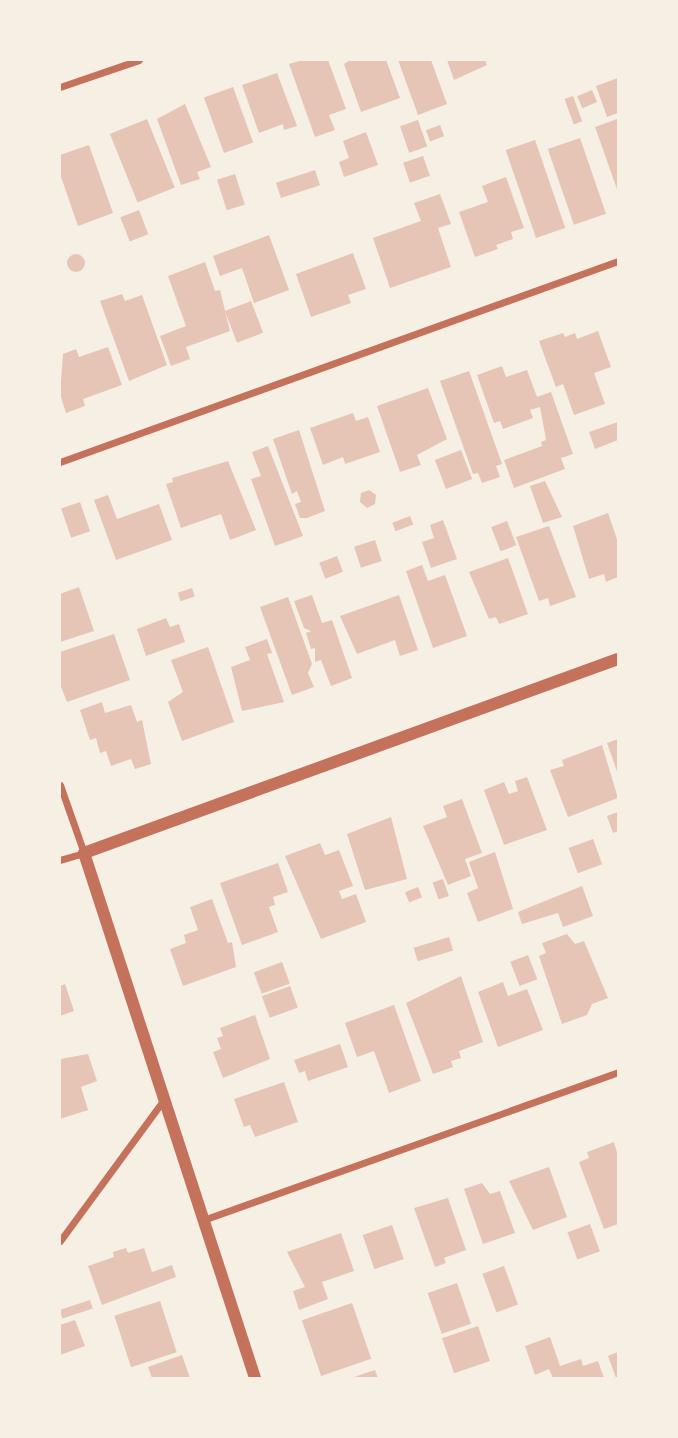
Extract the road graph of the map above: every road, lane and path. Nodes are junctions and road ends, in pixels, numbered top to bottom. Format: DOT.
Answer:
graph roads {
  1 [pos="139,60"];
  2 [pos="60,87"];
  3 [pos="618,261"];
  4 [pos="60,462"];
  5 [pos="618,659"];
  6 [pos="60,785"];
  7 [pos="84,853"];
  8 [pos="60,860"];
  9 [pos="618,1072"];
  10 [pos="163,1101"];
  11 [pos="203,1220"];
  12 [pos="60,1241"];
  13 [pos="255,1378"];
  1 -- 2 [label="street"];
  3 -- 4 [label="street"];
  5 -- 7 [label="street"];
  6 -- 7 [label="street"];
  7 -- 8 [label="street"];
  7 -- 10 [label="street"];
  9 -- 11 [label="street"];
  10 -- 11 [label="street"];
  10 -- 12 [label="street"];
  11 -- 13 [label="street"];
}
